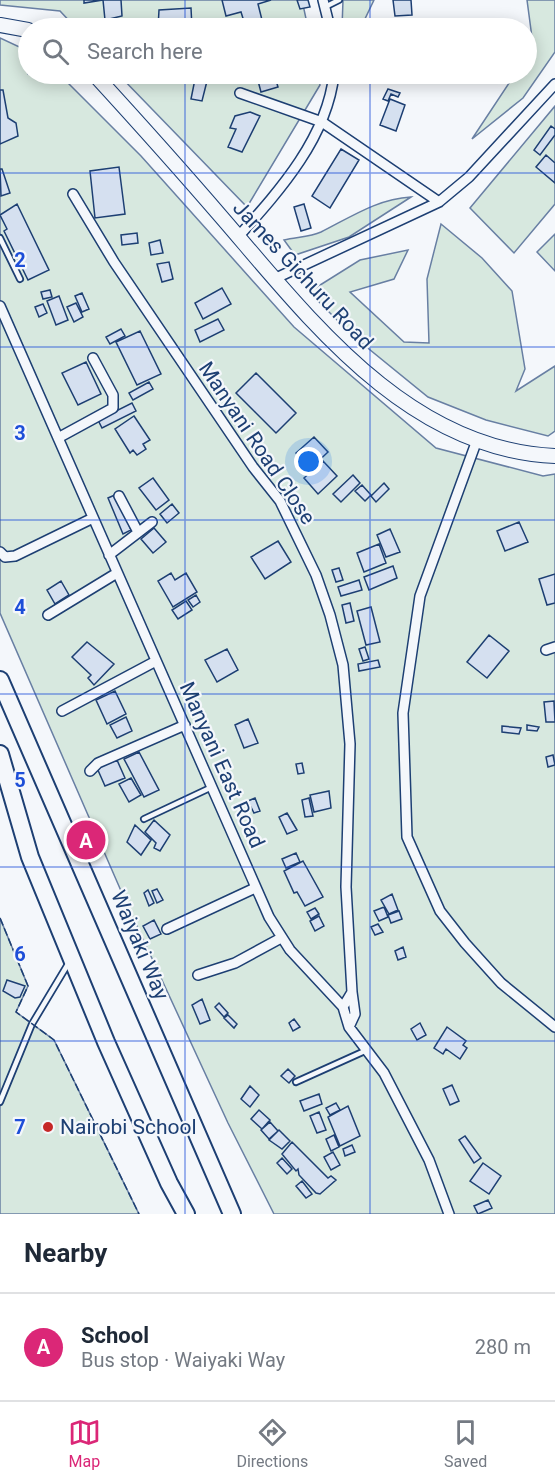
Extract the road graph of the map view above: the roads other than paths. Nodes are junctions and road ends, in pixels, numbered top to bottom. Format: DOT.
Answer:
graph roads {
  1 [pos="339,0"];
  2 [pos="324,4"];
  3 [pos="0,24"];
  4 [pos="18,28"];
  5 [pos="103,84"];
  6 [pos="333,84"];
  7 [pos="555,84"];
  8 [pos="240,93"];
  9 [pos="322,122"];
  10 [pos="73,194"];
  11 [pos="439,202"];
  12 [pos="0,237"];
  13 [pos="238,237"];
  14 [pos="20,279"];
  15 [pos="274,279"];
  16 [pos="0,306"];
  17 [pos="93,358"];
  18 [pos="58,438"];
  19 [pos="477,440"];
  20 [pos="555,456"];
  21 [pos="119,496"];
  22 [pos="93,518"];
  23 [pos="152,522"];
  24 [pos="138,532"];
  25 [pos="0,552"];
  26 [pos="109,555"];
  27 [pos="117,573"];
  28 [pos="48,615"];
  29 [pos="156,660"];
  30 [pos="3,688"];
  31 [pos="62,711"];
  32 [pos="185,725"];
  33 [pos="0,754"];
  34 [pos="90,771"];
  35 [pos="212,788"];
  36 [pos="144,819"];
  37 [pos="255,888"];
  38 [pos="167,929"];
  39 [pos="281,938"];
  40 [pos="71,959"];
  41 [pos="198,975"];
  42 [pos="349,982"];
  43 [pos="352,992"];
  44 [pos="339,1004"];
  45 [pos="555,1026"];
  46 [pos="349,1028"];
  47 [pos="367,1050"];
  48 [pos="296,1082"];
  49 [pos="0,1102"];
  50 [pos="186,1214"];
  51 [pos="232,1214"];
  52 [pos="449,1214"];
  1 -- 2 [label="lane"];
  3 -- 4 [label="main road"];
  5 -- 13 [label="main road, James Gichuru Road"];
  6 -- 9 [label="street"];
  7 -- 11 [label="street"];
  8 -- 9 [label="street"];
  9 -- 11 [label="street"];
  9 -- 13 [label="street"];
  10 -- 42 [label="street, Manyani Road Close"];
  11 -- 15 [label="street"];
  12 -- 14 [label="lane"];
  13 -- 15 [label="main road, James Gichuru Road"];
  15 -- 19 [label="main road, James Gichuru Road"];
  16 -- 18 [label="street, Manyani East Road"];
  17 -- 18 [label="street"];
  18 -- 22 [label="street, Manyani East Road"];
  19 -- 20 [label="main road, James Gichuru Road"];
  19 -- 45 [label="street"];
  21 -- 24 [label="street"];
  22 -- 25 [label="street"];
  22 -- 26 [label="street, Manyani East Road"];
  23 -- 24 [label="street"];
  24 -- 26 [label="street"];
  26 -- 27 [label="street, Manyani East Road"];
  27 -- 28 [label="street"];
  27 -- 29 [label="street, Manyani East Road"];
  29 -- 31 [label="street"];
  29 -- 32 [label="street, Manyani East Road"];
  30 -- 51 [label="highway, Waiyaki Way"];
  32 -- 34 [label="street"];
  32 -- 35 [label="street, Manyani East Road"];
  33 -- 40 [label="highway"];
  35 -- 36 [label="lane"];
  35 -- 37 [label="street, Manyani East Road"];
  37 -- 38 [label="street"];
  37 -- 39 [label="street, Manyani East Road"];
  39 -- 41 [label="street"];
  39 -- 44 [label="street, Manyani East Road"];
  40 -- 49 [label="lane"];
  40 -- 50 [label="highway"];
  42 -- 43 [label="street, Manyani Road Close"];
  42 -- 44 [label="street"];
  43 -- 44 [label="street"];
  43 -- 46 [label="street, Manyani Road Close"];
  44 -- 46 [label="street, Manyani East Road"];
  46 -- 47 [label="street, Manyani East Road"];
  47 -- 48 [label="lane"];
  47 -- 52 [label="street, Manyani East Road"];
}
